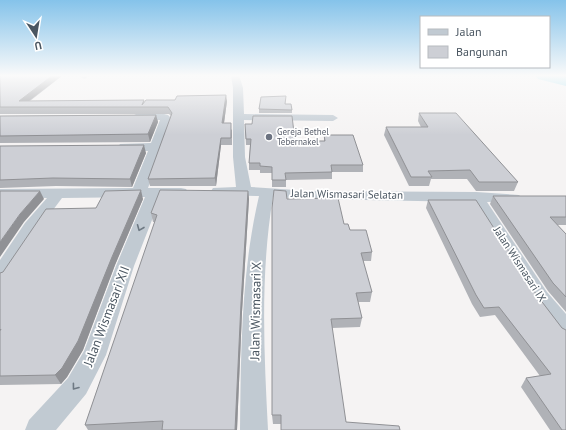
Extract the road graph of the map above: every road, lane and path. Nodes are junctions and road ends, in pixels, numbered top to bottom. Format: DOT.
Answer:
graph roads {
  1 [pos="238,95"];
  2 [pos="124,117"];
  3 [pos="239,118"];
  4 [pos="333,118"];
  5 [pos="110,147"];
  6 [pos="156,147"];
  7 [pos="244,191"];
  8 [pos="147,192"];
  9 [pos="267,192"];
  10 [pos="0,193"];
  11 [pos="58,194"];
  12 [pos="476,197"];
  13 [pos="530,197"];
  14 [pos="0,275"];
  15 [pos="566,330"];
  16 [pos="39,430"];
  17 [pos="254,430"];
  1 -- 3 [label="street"];
  2 -- 6 [label="street, Jalan Wismasari XII"];
  3 -- 4 [label="street"];
  3 -- 7 [label="street"];
  5 -- 6 [label="street"];
  6 -- 8 [label="street, Jalan Wismasari XII"];
  7 -- 8 [label="street, Jalan Wismasari Selatan"];
  7 -- 9 [label="street, Jalan Wismasari Selatan"];
  8 -- 11 [label="street, Jalan Wismasari Selatan"];
  8 -- 16 [label="street, Jalan Wismasari XII, one-way"];
  9 -- 12 [label="street, Jalan Wismasari Selatan"];
  9 -- 17 [label="street, Jalan Wismasari X"];
  10 -- 11 [label="street, Jalan Wismasari Selatan"];
  11 -- 14 [label="street"];
  12 -- 13 [label="street, Jalan Wismasari Selatan"];
  12 -- 15 [label="street, Jalan Wismasari IX"];
}
